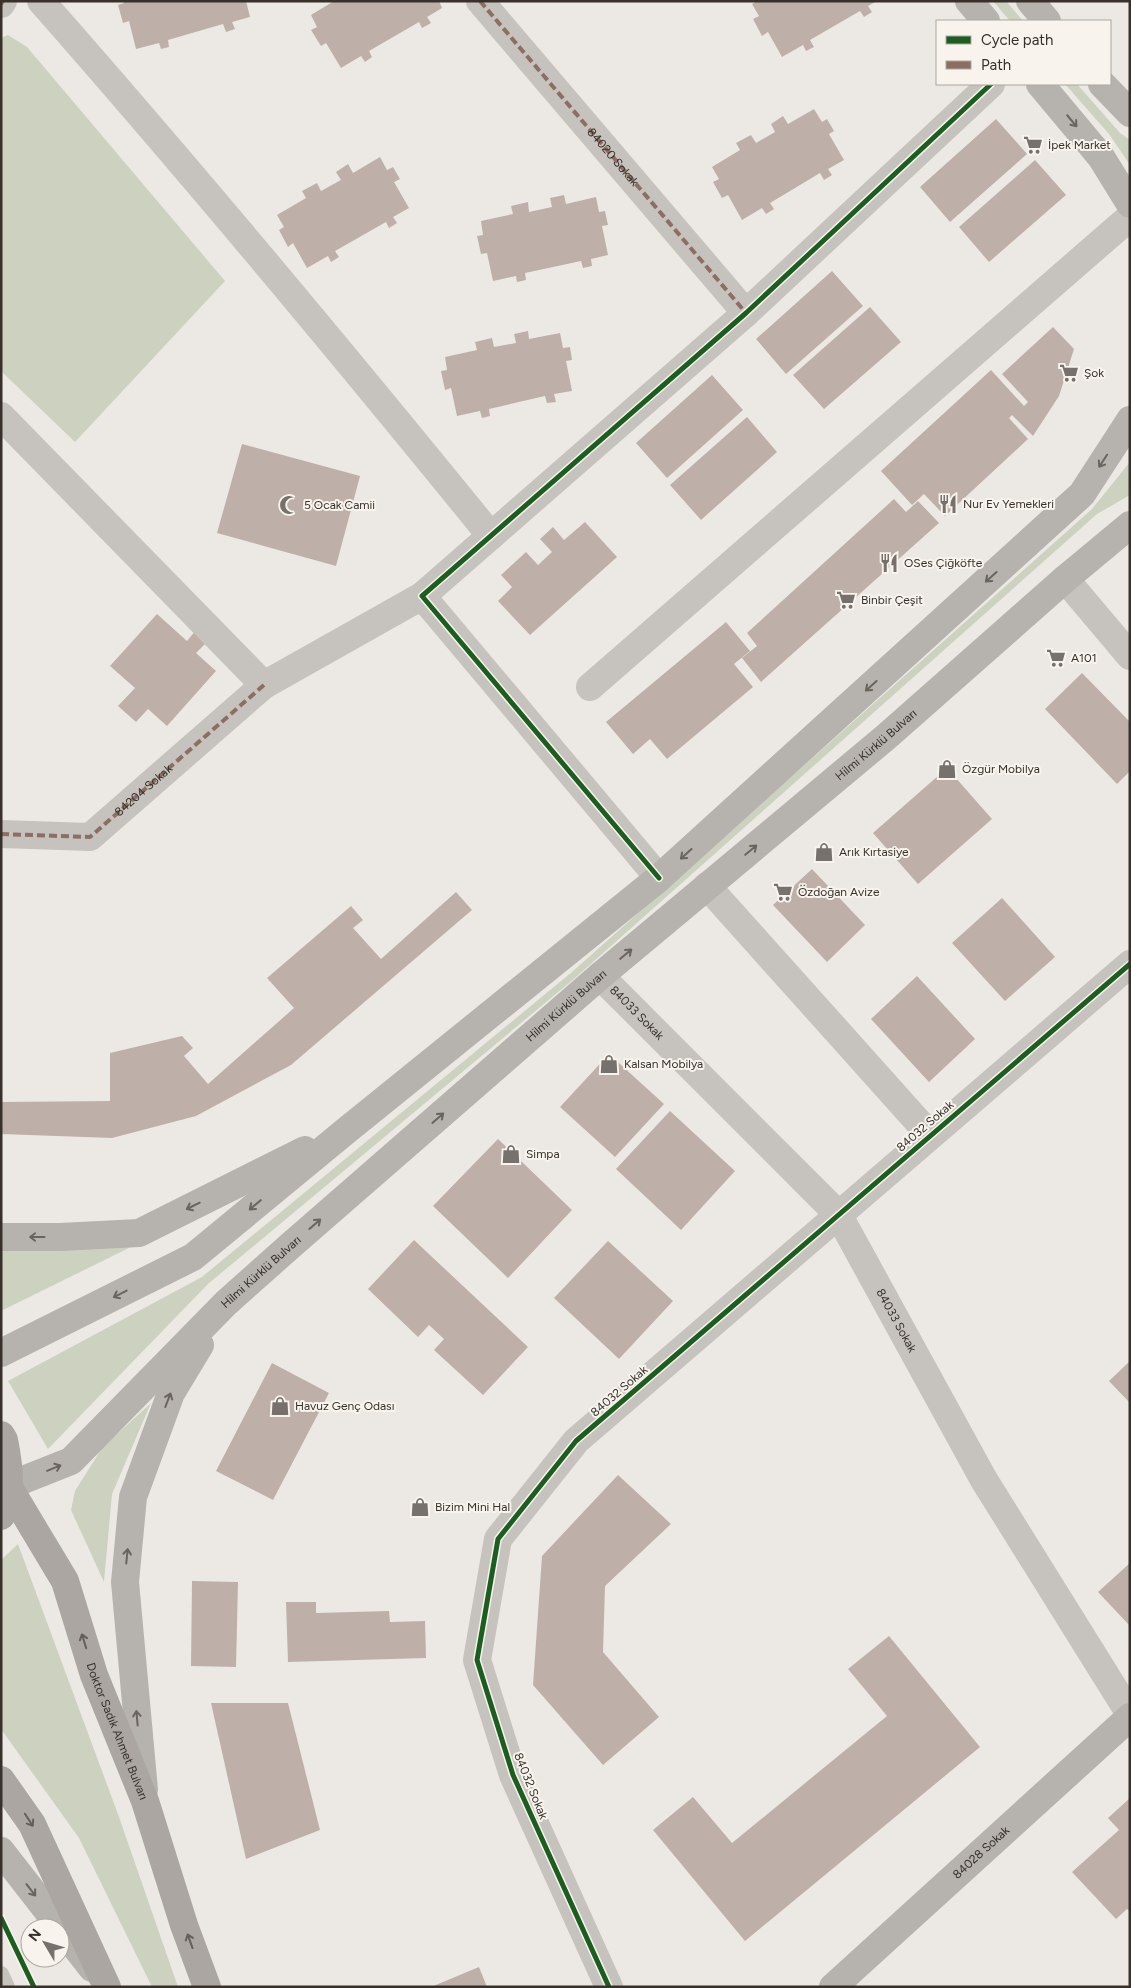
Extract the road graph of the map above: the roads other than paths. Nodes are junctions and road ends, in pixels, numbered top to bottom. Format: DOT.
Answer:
graph roads {
  1 [pos="41,1"];
  2 [pos="480,1"];
  3 [pos="969,1"];
  4 [pos="1030,1"];
  5 [pos="985,20"];
  6 [pos="1046,20"];
  7 [pos="990,85"];
  8 [pos="1041,85"];
  9 [pos="1103,85"];
  10 [pos="1130,113"];
  11 [pos="1130,204"];
  12 [pos="1130,216"];
  13 [pos="746,313"];
  14 [pos="1,416"];
  15 [pos="1130,420"];
  16 [pos="1130,525"];
  17 [pos="491,536"];
  18 [pos="1065,578"];
  19 [pos="422,596"];
  20 [pos="1130,656"];
  21 [pos="264,685"];
  22 [pos="590,687"];
  23 [pos="1,834"];
  24 [pos="659,878"];
  25 [pos="708,886"];
  26 [pos="1130,964"];
  27 [pos="600,976"];
  28 [pos="347,1130"];
  29 [pos="930,1135"];
  30 [pos="838,1214"];
  31 [pos="1,1237"];
  32 [pos="226,1303"];
  33 [pos="1,1353"];
  34 [pos="1,1435"];
  35 [pos="8,1486"];
  36 [pos="1,1516"];
  37 [pos="1130,1716"];
  38 [pos="1,1780"];
  39 [pos="145,1801"];
  40 [pos="1,1851"];
  41 [pos="1,1974"];
  42 [pos="7,1987"];
  43 [pos="107,1987"];
  44 [pos="207,1987"];
  45 [pos="609,1987"];
  46 [pos="833,1987"];
  1 -- 17 [label="street"];
  2 -- 13 [label="street, 84020 Sokak"];
  3 -- 5 [label="main road"];
  4 -- 6 [label="main road"];
  7 -- 13 [label="street, 84204 Sokak"];
  8 -- 11 [label="main road, one-way"];
  9 -- 10 [label="main road"];
  12 -- 22 [label="street"];
  13 -- 17 [label="street, 84204 Sokak"];
  14 -- 21 [label="street"];
  15 -- 24 [label="main road, one-way"];
  16 -- 18 [label="main road, Hilmi Kürklü Bulvarı"];
  17 -- 19 [label="street, 84204 Sokak"];
  18 -- 20 [label="street"];
  25 -- 18 [label="main road, Hilmi Kürklü Bulvarı, one-way"];
  19 -- 21 [label="street, 84204 Sokak"];
  19 -- 24 [label="street"];
  21 -- 23 [label="street, 84204 Sokak"];
  24 -- 28 [label="main road"];
  27 -- 25 [label="main road, Hilmi Kürklü Bulvarı, one-way"];
  25 -- 29 [label="street"];
  26 -- 29 [label="street, 84032 Sokak"];
  27 -- 30 [label="street, 84033 Sokak"];
  32 -- 27 [label="main road, Hilmi Kürklü Bulvarı, one-way"];
  28 -- 31 [label="main road, one-way"];
  28 -- 33 [label="main road, one-way"];
  29 -- 30 [label="street, 84032 Sokak"];
  30 -- 37 [label="street, 84033 Sokak"];
  30 -- 45 [label="street, 84032 Sokak"];
  35 -- 32 [label="main road, Hilmi Kürklü Bulvarı, one-way"];
  39 -- 32 [label="main road, one-way"];
  34 -- 35 [label="main road"];
  35 -- 36 [label="main road"];
  39 -- 35 [label="main road, Doktor Sadık Ahmet Bulvarı, one-way"];
  37 -- 46 [label="main road, 84028 Sokak"];
  38 -- 43 [label="main road, one-way"];
  44 -- 39 [label="main road, Doktor Sadık Ahmet Bulvarı, one-way"];
  40 -- 43 [label="main road, one-way"];
  41 -- 42 [label="lane"];
}
